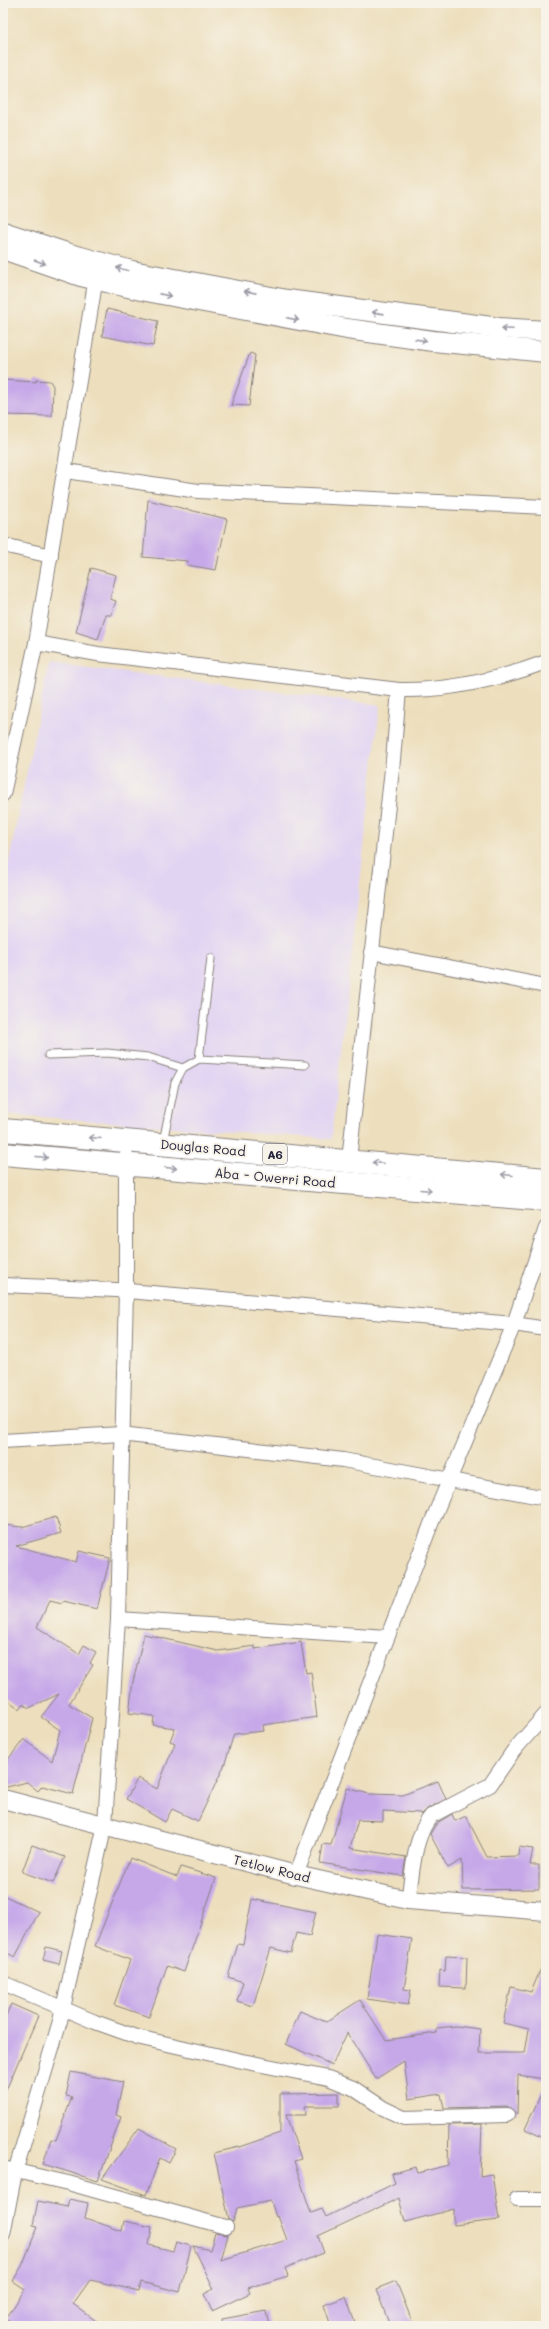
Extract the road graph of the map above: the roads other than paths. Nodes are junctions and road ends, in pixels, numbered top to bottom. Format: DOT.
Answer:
graph roads {
  1 [pos="3,232"];
  2 [pos="3,249"];
  3 [pos="97,271"];
  4 [pos="546,331"];
  5 [pos="546,352"];
  6 [pos="66,471"];
  7 [pos="546,506"];
  8 [pos="3,545"];
  9 [pos="51,556"];
  10 [pos="36,643"];
  11 [pos="546,662"];
  12 [pos="399,690"];
  13 [pos="3,794"];
  14 [pos="371,952"];
  15 [pos="211,958"];
  16 [pos="546,986"];
  17 [pos="48,1055"];
  18 [pos="199,1059"];
  19 [pos="305,1065"];
  20 [pos="183,1068"];
  21 [pos="3,1130"];
  22 [pos="128,1140"];
  23 [pos="163,1144"];
  24 [pos="3,1154"];
  25 [pos="349,1160"];
  26 [pos="126,1164"];
  27 [pos="546,1179"];
  28 [pos="546,1200"];
  29 [pos="546,1228"];
  30 [pos="3,1286"];
  31 [pos="126,1291"];
  32 [pos="514,1324"];
  33 [pos="546,1329"];
  34 [pos="121,1434"];
  35 [pos="3,1441"];
  36 [pos="450,1479"];
  37 [pos="546,1498"];
  38 [pos="118,1619"];
  39 [pos="387,1637"];
  40 [pos="546,1714"];
  41 [pos="3,1799"];
  42 [pos="105,1825"];
  43 [pos="296,1875"];
  44 [pos="408,1900"];
  45 [pos="546,1911"];
  46 [pos="3,1983"];
  47 [pos="63,2008"];
  48 [pos="508,2115"];
  49 [pos="9,2170"];
  50 [pos="517,2199"];
  51 [pos="546,2199"];
  52 [pos="226,2227"];
  53 [pos="3,2234"];
  1 -- 3 [label="main road"];
  2 -- 3 [label="main road, one-way"];
  4 -- 3 [label="main road, one-way"];
  3 -- 5 [label="main road, one-way"];
  3 -- 6 [label="street"];
  6 -- 7 [label="street"];
  6 -- 9 [label="street"];
  8 -- 9 [label="street"];
  9 -- 10 [label="street"];
  10 -- 12 [label="street"];
  10 -- 13 [label="street"];
  11 -- 12 [label="street"];
  12 -- 14 [label="street"];
  14 -- 16 [label="street"];
  14 -- 25 [label="street"];
  15 -- 18 [label="lane"];
  17 -- 20 [label="lane"];
  18 -- 19 [label="lane"];
  18 -- 20 [label="lane"];
  20 -- 23 [label="lane"];
  22 -- 21 [label="highway, Douglas Road / A6, one-way"];
  22 -- 23 [label="highway, Douglas Road / A6"];
  22 -- 26 [label="street"];
  23 -- 25 [label="highway, Douglas Road / A6"];
  24 -- 26 [label="highway, Aba - Owerri Road / A6, one-way"];
  27 -- 25 [label="highway, Douglas Road / A6, one-way"];
  26 -- 28 [label="highway, Aba - Owerri Road / A6, one-way"];
  26 -- 31 [label="street"];
  29 -- 32 [label="street"];
  30 -- 31 [label="street"];
  31 -- 32 [label="street"];
  31 -- 34 [label="street"];
  32 -- 33 [label="street"];
  32 -- 36 [label="street"];
  34 -- 35 [label="street"];
  34 -- 36 [label="street"];
  34 -- 38 [label="street"];
  36 -- 37 [label="street"];
  36 -- 39 [label="street"];
  38 -- 39 [label="street"];
  38 -- 42 [label="street"];
  39 -- 43 [label="street"];
  40 -- 44 [label="street"];
  41 -- 42 [label="street, Tetlow Road"];
  42 -- 43 [label="street, Tetlow Road"];
  42 -- 47 [label="street"];
  43 -- 44 [label="street, Tetlow Road"];
  44 -- 45 [label="street, Tetlow Road"];
  46 -- 47 [label="street"];
  47 -- 48 [label="street"];
  47 -- 49 [label="street"];
  49 -- 52 [label="street"];
  49 -- 53 [label="street"];
  50 -- 51 [label="street"];
}
